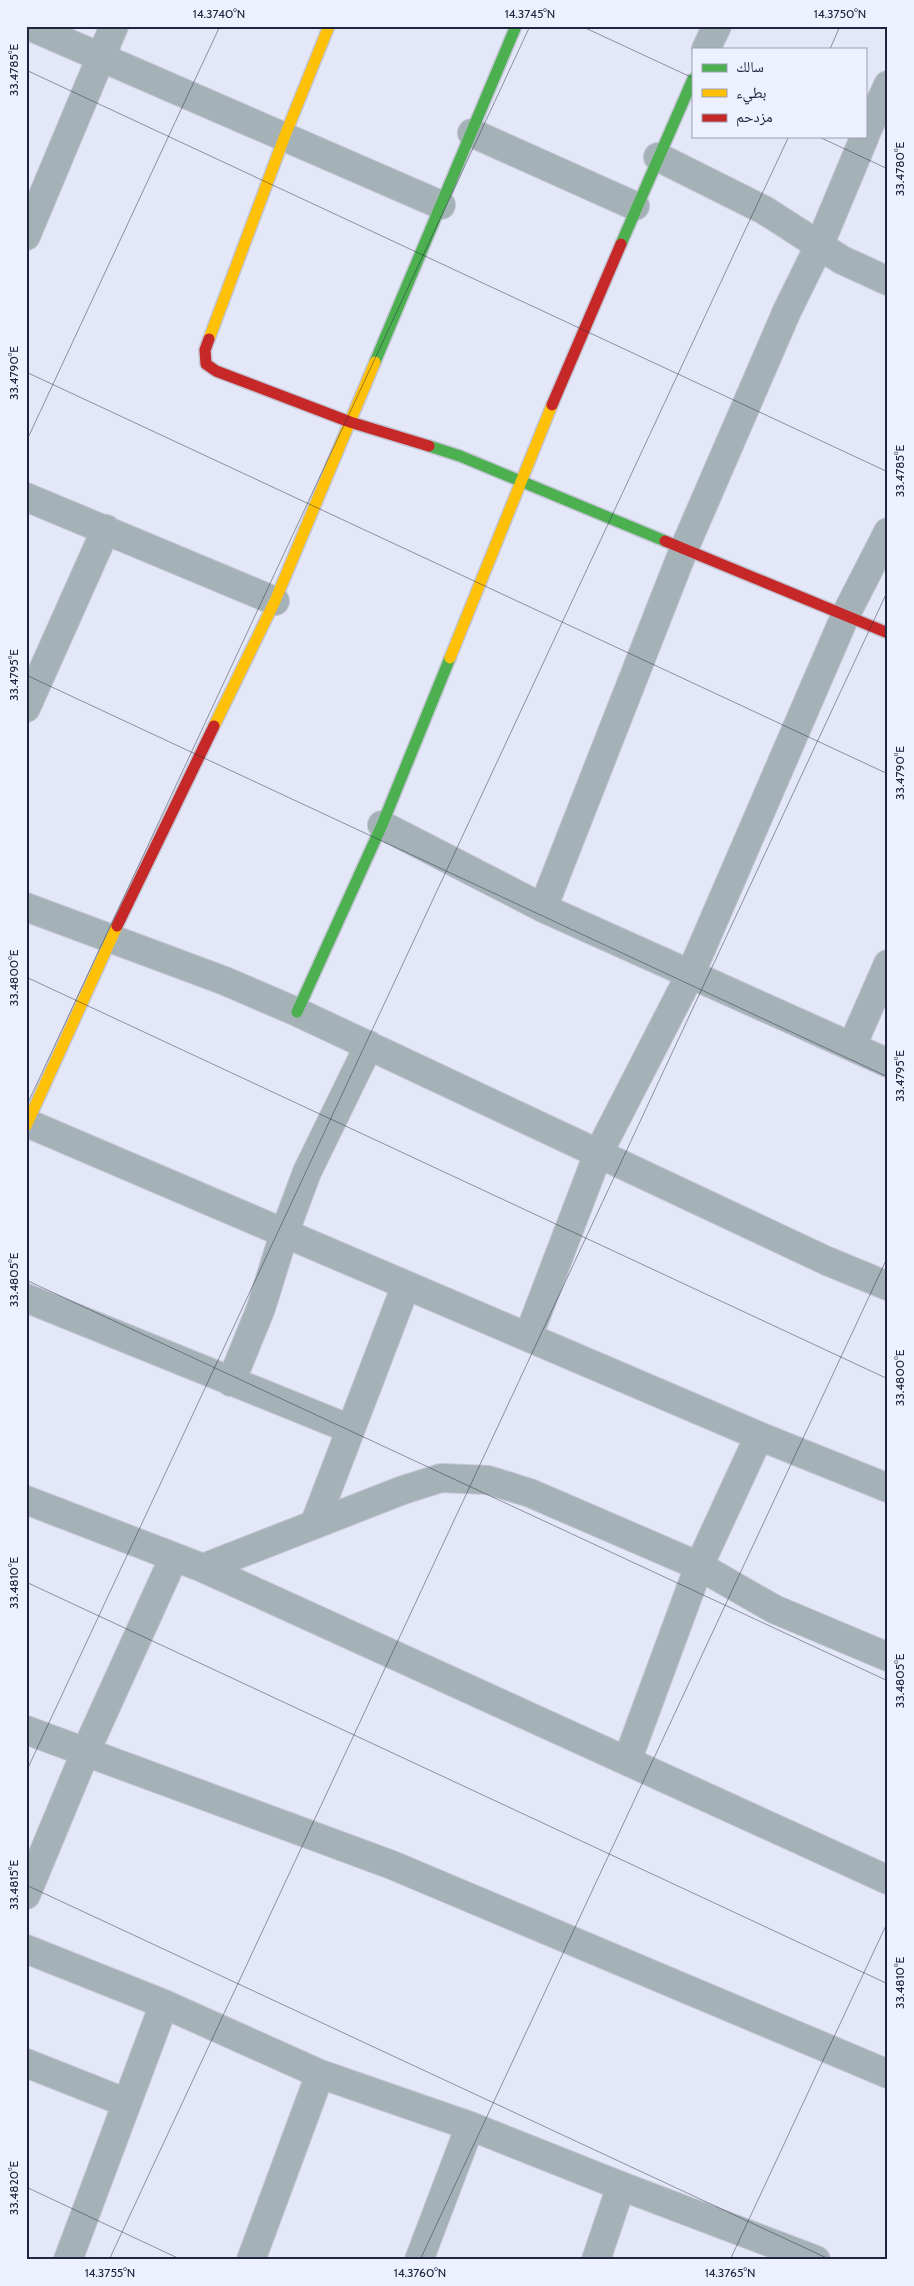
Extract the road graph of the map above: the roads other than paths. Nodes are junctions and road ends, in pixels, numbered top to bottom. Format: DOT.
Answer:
graph roads {
  1 [pos="29,26"];
  2 [pos="114,26"];
  3 [pos="329,26"];
  4 [pos="516,26"];
  5 [pos="716,26"];
  6 [pos="706,48"];
  7 [pos="100,57"];
  8 [pos="692,81"];
  9 [pos="888,85"];
  10 [pos="472,133"];
  11 [pos="866,133"];
  12 [pos="284,138"];
  13 [pos="864,138"];
  14 [pos="658,158"];
  15 [pos="441,205"];
  16 [pos="636,206"];
  17 [pos="26,236"];
  18 [pos="819,246"];
  19 [pos="888,281"];
  20 [pos="350,422"];
  21 [pos="522,481"];
  22 [pos="26,497"];
  23 [pos="106,529"];
  24 [pos="888,532"];
  25 [pos="684,549"];
  26 [pos="275,601"];
  27 [pos="846,614"];
  28 [pos="888,632"];
  29 [pos="26,708"];
  30 [pos="382,825"];
  31 [pos="26,907"];
  32 [pos="544,908"];
  33 [pos="111,938"];
  34 [pos="888,964"];
  35 [pos="690,975"];
  36 [pos="297,1012"];
  37 [pos="369,1045"];
  38 [pos="852,1046"];
  39 [pos="888,1063"];
  40 [pos="27,1124"];
  41 [pos="598,1154"];
  42 [pos="284,1234"];
  43 [pos="406,1285"];
  44 [pos="888,1286"];
  45 [pos="26,1298"];
  46 [pos="528,1337"];
  47 [pos="230,1382"];
  48 [pos="350,1430"];
  49 [pos="759,1436"];
  50 [pos="888,1488"];
  51 [pos="26,1500"];
  52 [pos="314,1525"];
  53 [pos="174,1557"];
  54 [pos="699,1566"];
  55 [pos="204,1568"];
  56 [pos="888,1657"];
  57 [pos="26,1730"];
  58 [pos="86,1753"];
  59 [pos="627,1761"];
  60 [pos="888,1880"];
  61 [pos="26,1895"];
  62 [pos="26,1949"];
  63 [pos="164,2004"];
  64 [pos="26,2063"];
  65 [pos="320,2074"];
  66 [pos="888,2074"];
  67 [pos="127,2103"];
  68 [pos="470,2126"];
  69 [pos="621,2186"];
  70 [pos="783,2254"];
  71 [pos="68,2260"];
  72 [pos="251,2260"];
  73 [pos="419,2260"];
  74 [pos="596,2260"];
  75 [pos="816,2260"];
  1 -- 7 [label="street"];
  2 -- 7 [label="street"];
  3 -- 12 [label="street"];
  4 -- 10 [label="street"];
  5 -- 6 [label="street"];
  7 -- 12 [label="street"];
  7 -- 17 [label="street"];
  8 -- 14 [label="street"];
  9 -- 11 [label="street"];
  10 -- 15 [label="street"];
  10 -- 16 [label="street"];
  12 -- 15 [label="street"];
  12 -- 20 [label="street"];
  13 -- 18 [label="street"];
  14 -- 16 [label="street"];
  14 -- 18 [label="street"];
  15 -- 20 [label="street"];
  16 -- 21 [label="street"];
  18 -- 19 [label="street"];
  18 -- 25 [label="street"];
  20 -- 21 [label="street"];
  20 -- 26 [label="street"];
  21 -- 25 [label="street"];
  21 -- 30 [label="street"];
  22 -- 23 [label="street"];
  23 -- 26 [label="street"];
  23 -- 29 [label="street"];
  24 -- 27 [label="street"];
  25 -- 27 [label="street"];
  25 -- 32 [label="street"];
  26 -- 33 [label="street"];
  27 -- 28 [label="street"];
  27 -- 35 [label="street"];
  30 -- 32 [label="street"];
  30 -- 36 [label="street"];
  31 -- 33 [label="street"];
  32 -- 35 [label="street"];
  33 -- 36 [label="street"];
  33 -- 40 [label="street"];
  34 -- 38 [label="street"];
  35 -- 38 [label="street"];
  35 -- 41 [label="street"];
  36 -- 37 [label="street"];
  37 -- 41 [label="street"];
  37 -- 42 [label="street"];
  38 -- 39 [label="street"];
  40 -- 42 [label="street"];
  41 -- 44 [label="street"];
  41 -- 46 [label="street"];
  42 -- 43 [label="street"];
  42 -- 47 [label="street"];
  43 -- 46 [label="street"];
  43 -- 48 [label="street"];
  45 -- 47 [label="street"];
  46 -- 49 [label="street"];
  47 -- 48 [label="street"];
  48 -- 52 [label="street"];
  49 -- 50 [label="street"];
  49 -- 54 [label="street"];
  51 -- 53 [label="street"];
  52 -- 54 [label="street"];
  52 -- 55 [label="street"];
  53 -- 55 [label="street"];
  53 -- 58 [label="street"];
  54 -- 56 [label="street"];
  54 -- 59 [label="street"];
  55 -- 59 [label="street"];
  57 -- 58 [label="street"];
  58 -- 61 [label="street"];
  58 -- 66 [label="street"];
  59 -- 60 [label="street"];
  62 -- 63 [label="street"];
  63 -- 65 [label="street"];
  63 -- 67 [label="street"];
  64 -- 67 [label="street"];
  65 -- 68 [label="street"];
  65 -- 72 [label="street"];
  67 -- 71 [label="street"];
  68 -- 69 [label="street"];
  68 -- 73 [label="street"];
  69 -- 70 [label="street"];
  69 -- 74 [label="street"];
  70 -- 75 [label="street"];
}
